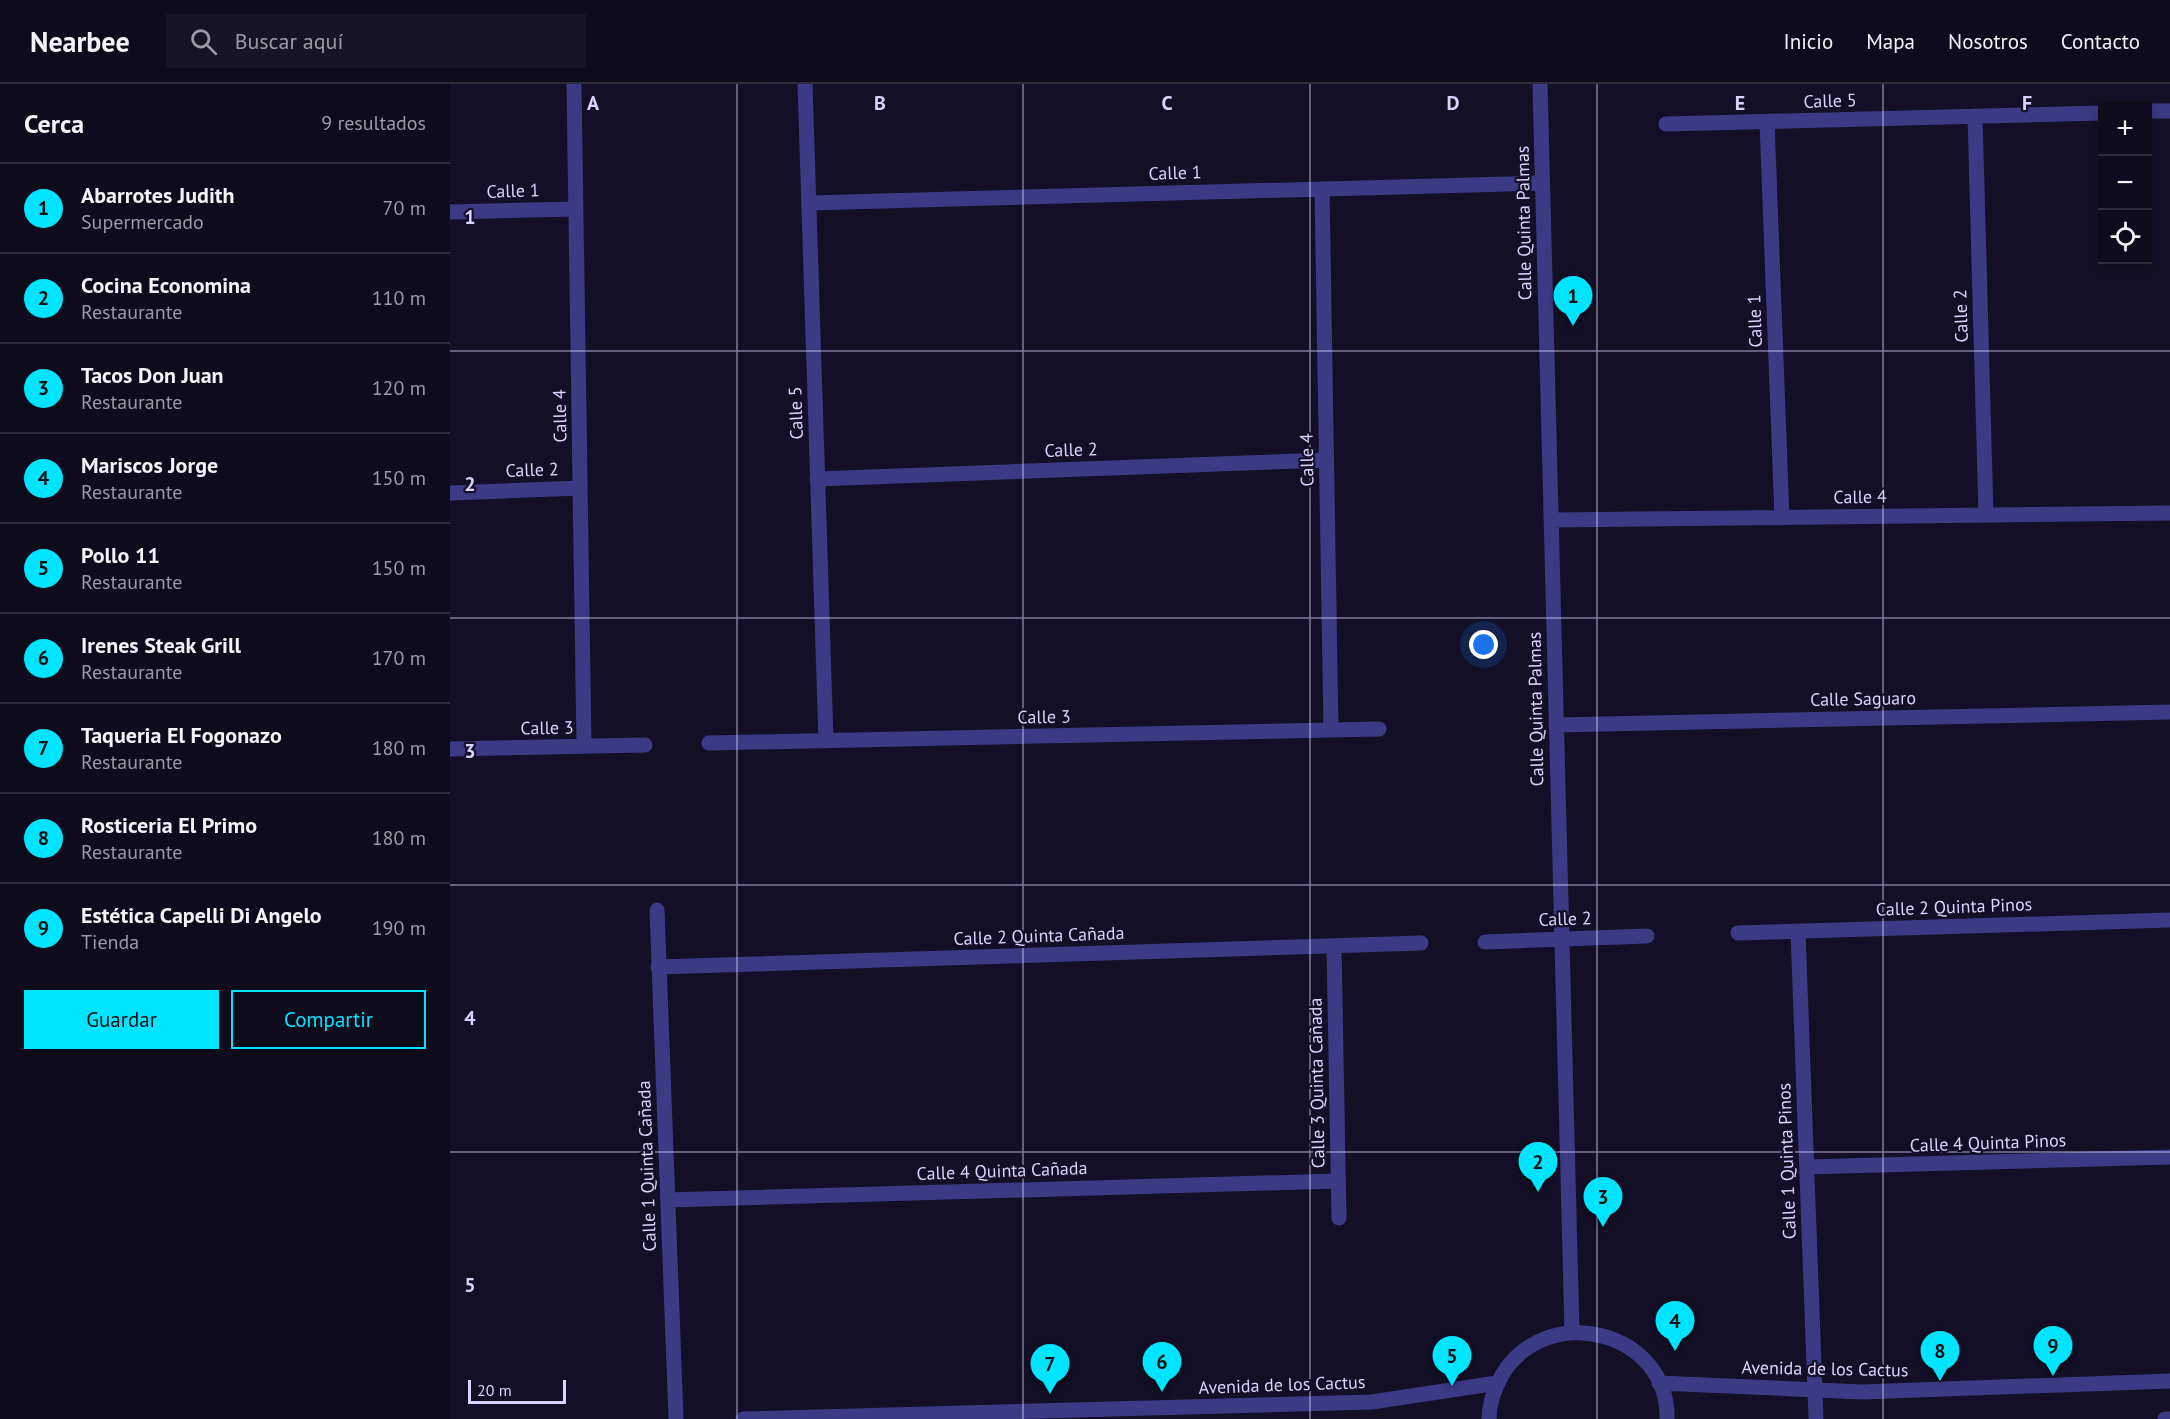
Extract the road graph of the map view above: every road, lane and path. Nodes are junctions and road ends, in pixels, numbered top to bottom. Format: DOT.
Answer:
graph roads {
  1 [pos="805,84"];
  2 [pos="1540,84"];
  3 [pos="574,85"];
  4 [pos="2152,111"];
  5 [pos="2170,111"];
  6 [pos="2098,113"];
  7 [pos="1975,116"];
  8 [pos="1767,122"];
  9 [pos="1666,124"];
  10 [pos="1542,183"];
  11 [pos="1322,189"];
  12 [pos="809,202"];
  13 [pos="576,209"];
  14 [pos="450,213"];
  15 [pos="1326,460"];
  16 [pos="817,479"];
  17 [pos="580,488"];
  18 [pos="450,493"];
  19 [pos="2170,513"];
  20 [pos="1986,515"];
  21 [pos="1782,518"];
  22 [pos="1551,520"];
  23 [pos="2170,712"];
  24 [pos="1556,725"];
  25 [pos="1379,729"];
  26 [pos="1331,730"];
  27 [pos="826,741"];
  28 [pos="709,743"];
  29 [pos="645,745"];
  30 [pos="584,746"];
  31 [pos="450,749"];
  32 [pos="657,910"];
  33 [pos="2170,920"];
  34 [pos="1798,932"];
  35 [pos="1738,933"];
  36 [pos="1647,936"];
  37 [pos="1562,939"];
  38 [pos="1485,942"];
  39 [pos="1421,944"];
  40 [pos="1334,946"];
  41 [pos="658,967"];
  42 [pos="2170,1157"];
  43 [pos="1807,1167"];
  44 [pos="1338,1181"];
  45 [pos="668,1200"];
  46 [pos="1339,1218"];
  47 [pos="1572,1332"];
  48 [pos="2170,1381"];
  49 [pos="1497,1383"];
  50 [pos="1659,1383"];
  51 [pos="1815,1390"];
  52 [pos="676,1419"];
  53 [pos="743,1419"];
  54 [pos="1489,1419"];
  55 [pos="1667,1419"];
  56 [pos="1816,1419"];
  57 [pos="2165,1419"];
  58 [pos="2170,1419"];
  1 -- 12 [label="street, Calle 5"];
  2 -- 10 [label="street, Calle Quinta Palmas"];
  3 -- 13 [label="street, Calle 4"];
  4 -- 5 [label="street"];
  6 -- 7 [label="street, Calle 5"];
  7 -- 8 [label="street, Calle 5"];
  7 -- 20 [label="street, Calle 2"];
  8 -- 9 [label="street, Calle 5"];
  8 -- 21 [label="street, Calle 1"];
  10 -- 11 [label="street, Calle 1"];
  10 -- 22 [label="street, Calle Quinta Palmas"];
  11 -- 12 [label="street, Calle 1"];
  11 -- 15 [label="street, Calle 4"];
  12 -- 16 [label="street, Calle 5"];
  13 -- 14 [label="street, Calle 1"];
  13 -- 17 [label="street, Calle 4"];
  15 -- 16 [label="street, Calle 2"];
  15 -- 26 [label="street, Calle 4"];
  16 -- 27 [label="street, Calle 5"];
  17 -- 18 [label="street, Calle 2"];
  17 -- 30 [label="street, Calle 4"];
  19 -- 20 [label="street, Calle 4"];
  20 -- 21 [label="street, Calle 4"];
  21 -- 22 [label="street, Calle 4"];
  22 -- 24 [label="street, Calle Quinta Palmas"];
  23 -- 24 [label="street, Calle Saguaro"];
  24 -- 37 [label="street, Calle Quinta Palmas"];
  25 -- 26 [label="street, Calle 3"];
  26 -- 27 [label="street, Calle 3"];
  27 -- 28 [label="street, Calle 3"];
  29 -- 30 [label="street, Calle 3"];
  30 -- 31 [label="street, Calle 3"];
  32 -- 41 [label="street, Calle 1 Quinta Cañada"];
  33 -- 34 [label="street, Calle 2 Quinta Pinos"];
  34 -- 35 [label="street, Calle 2 Quinta Pinos"];
  34 -- 43 [label="street, Calle 1 Quinta Pinos"];
  36 -- 37 [label="street, Calle 2"];
  37 -- 38 [label="street, Calle 2"];
  37 -- 47 [label="street, Calle Quinta Palmas"];
  39 -- 40 [label="street, Calle 2 Quinta Cañada"];
  40 -- 41 [label="street, Calle 2 Quinta Cañada"];
  40 -- 44 [label="street, Calle 3 Quinta Cañada"];
  41 -- 45 [label="street, Calle 1 Quinta Cañada"];
  42 -- 43 [label="street, Calle 4 Quinta Pinos"];
  43 -- 51 [label="street, Calle 1 Quinta Pinos"];
  44 -- 45 [label="street, Calle 4 Quinta Cañada"];
  44 -- 46 [label="street, Calle 3 Quinta Cañada"];
  45 -- 52 [label="street, Calle 1 Quinta Cañada"];
  47 -- 49 [label="street"];
  47 -- 50 [label="street"];
  48 -- 51 [label="street, Avenida de los Cactus"];
  49 -- 53 [label="street, Avenida de los Cactus"];
  49 -- 54 [label="street"];
  50 -- 51 [label="street, Avenida de los Cactus"];
  50 -- 55 [label="street"];
  51 -- 56 [label="street"];
  57 -- 58 [label="street"];
}
